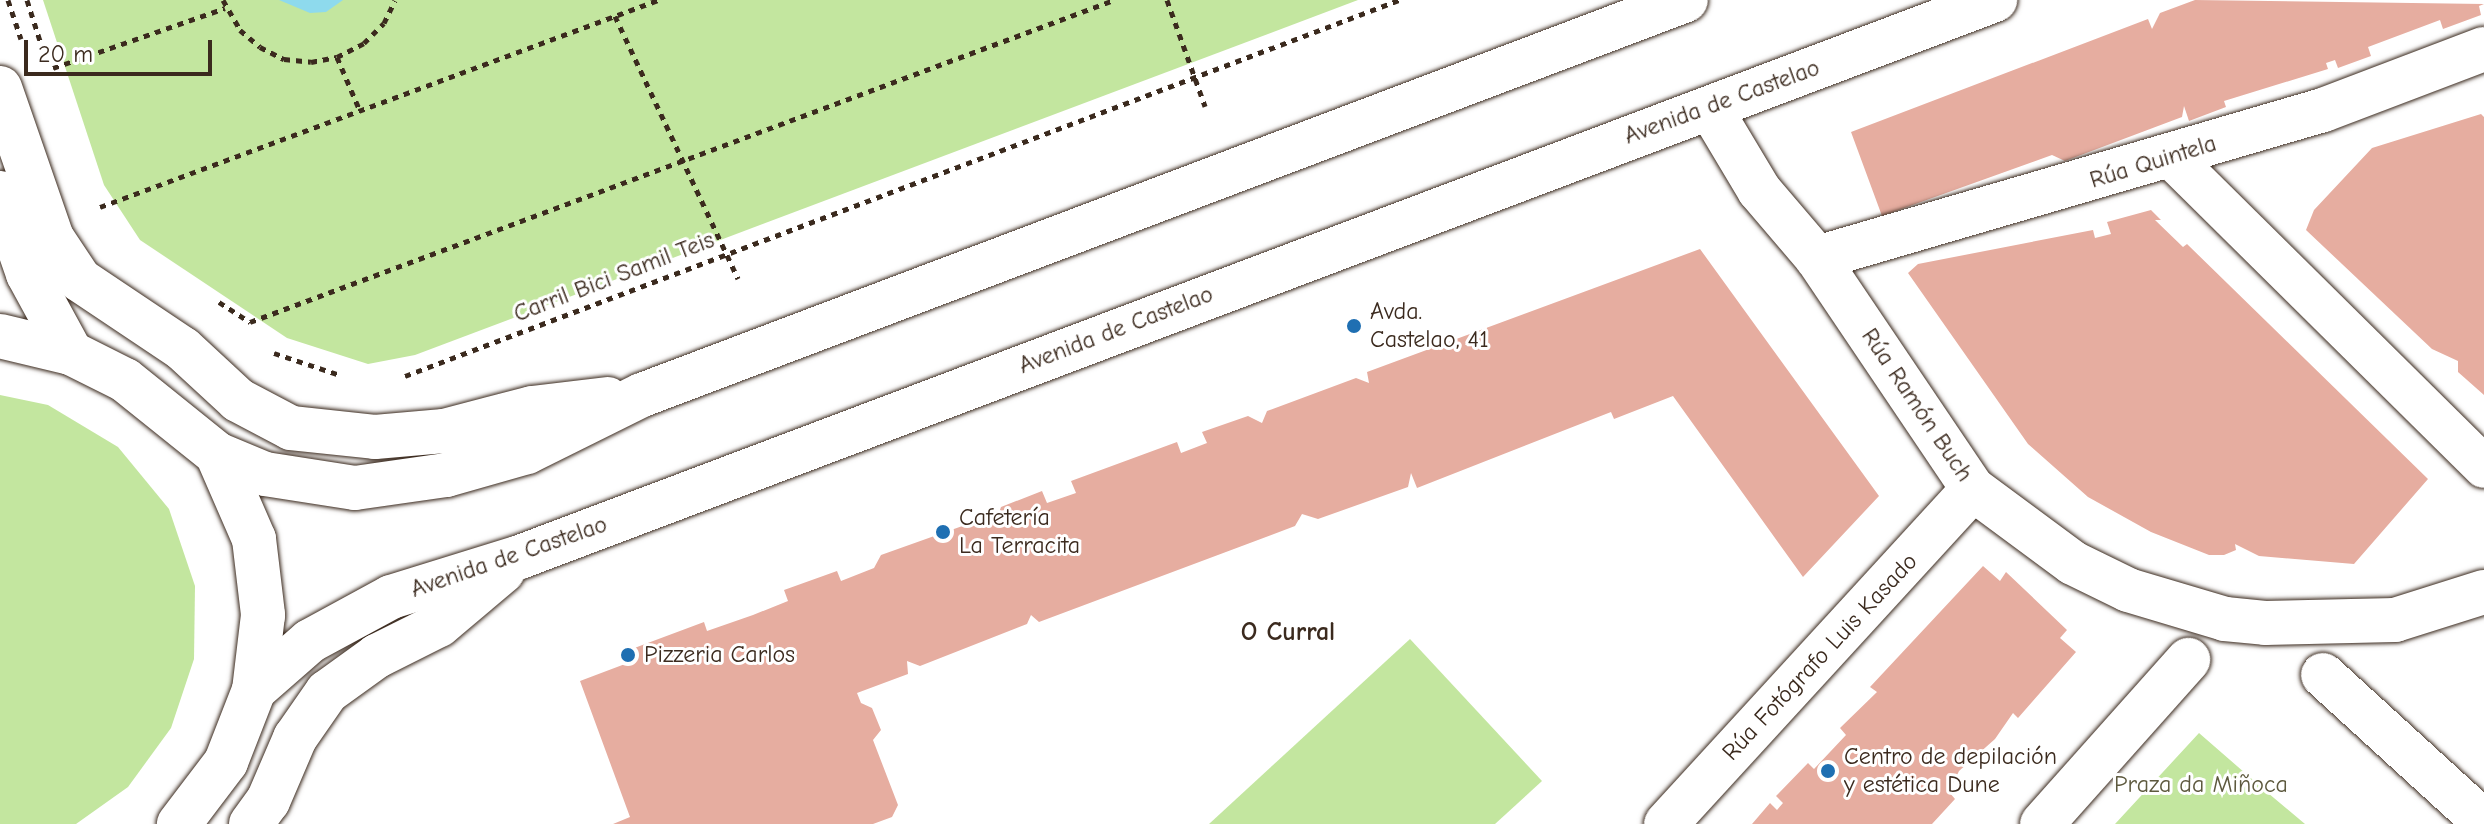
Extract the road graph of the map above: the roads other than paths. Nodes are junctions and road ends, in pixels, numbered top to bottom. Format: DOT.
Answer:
graph roads {
  1 [pos="1686,0"];
  2 [pos="1995,0"];
  3 [pos="2484,49"];
  4 [pos="0,88"];
  5 [pos="1710,108"];
  6 [pos="2170,156"];
  7 [pos="0,193"];
  8 [pos="1817,258"];
  9 [pos="0,336"];
  10 [pos="71,353"];
  11 [pos="642,395"];
  12 [pos="217,454"];
  13 [pos="2484,467"];
  14 [pos="1973,489"];
  15 [pos="520,557"];
  16 [pos="2484,592"];
  17 [pos="2188,660"];
  18 [pos="2323,675"];
  19 [pos="254,690"];
  20 [pos="2484,822"];
  21 [pos="179,824"];
  22 [pos="251,824"];
  23 [pos="1666,824"];
  24 [pos="2042,824"];
  1 -- 11 [label="main road"];
  2 -- 5 [label="main road, Avenida de Castelao"];
  3 -- 6 [label="main road, Rúa Quintela"];
  4 -- 11 [label="main road"];
  5 -- 8 [label="main road, Rúa Ramón Buch"];
  5 -- 15 [label="main road, Avenida de Castelao"];
  6 -- 8 [label="main road, Rúa Quintela"];
  6 -- 13 [label="street"];
  7 -- 10 [label="main road"];
  8 -- 14 [label="main road, Rúa Ramón Buch"];
  9 -- 10 [label="main road"];
  10 -- 12 [label="main road"];
  11 -- 12 [label="main road"];
  12 -- 19 [label="main road"];
  14 -- 16 [label="main road, Rúa Ramón Buch"];
  14 -- 23 [label="main road, Rúa Fotógrafo Luis Kasado"];
  15 -- 19 [label="main road, Avenida de Castelao"];
  15 -- 22 [label="main road"];
  17 -- 24 [label="main road"];
  18 -- 20 [label="main road"];
  19 -- 21 [label="main road"];
}
